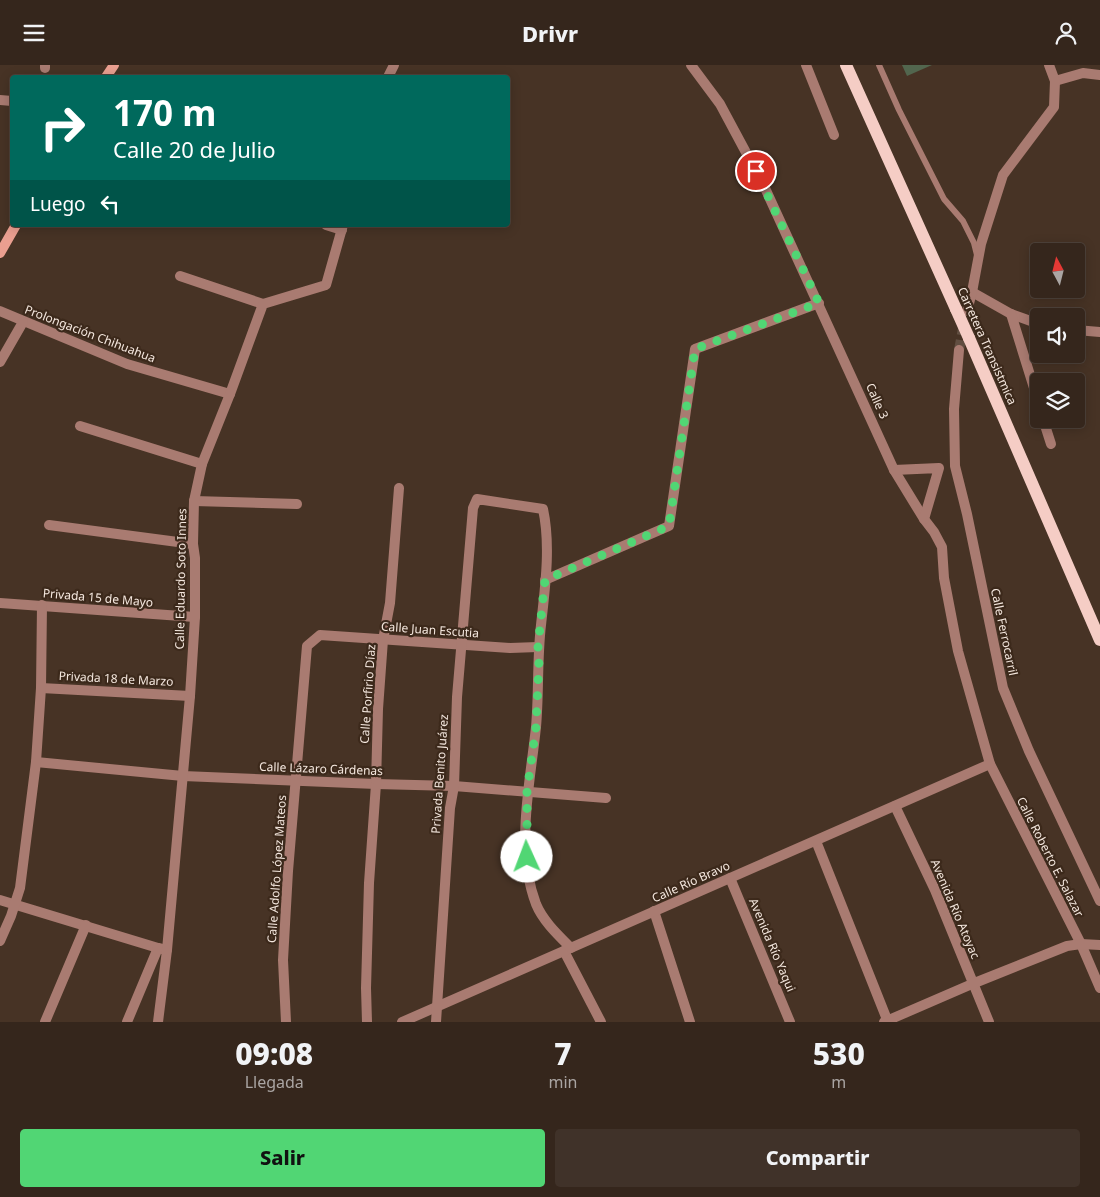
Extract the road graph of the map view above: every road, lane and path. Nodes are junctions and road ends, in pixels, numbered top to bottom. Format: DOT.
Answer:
graph roads {
  1 [pos="691,65"];
  2 [pos="806,65"];
  3 [pos="846,65"];
  4 [pos="879,65"];
  5 [pos="1049,65"];
  6 [pos="1100,75"];
  7 [pos="1055,81"];
  8 [pos="834,135"];
  9 [pos="15,227"];
  10 [pos="342,227"];
  11 [pos="0,253"];
  12 [pos="978,259"];
  13 [pos="180,277"];
  14 [pos="972,292"];
  15 [pos="819,303"];
  16 [pos="263,304"];
  17 [pos="961,310"];
  18 [pos="0,311"];
  19 [pos="1012,314"];
  20 [pos="1030,321"];
  21 [pos="23,322"];
  22 [pos="1085,331"];
  23 [pos="1100,333"];
  24 [pos="959,349"];
  25 [pos="0,361"];
  26 [pos="1030,374"];
  27 [pos="230,394"];
  28 [pos="80,426"];
  29 [pos="1046,428"];
  30 [pos="1051,445"];
  31 [pos="202,464"];
  32 [pos="955,466"];
  33 [pos="939,468"];
  34 [pos="894,470"];
  35 [pos="399,488"];
  36 [pos="194,501"];
  37 [pos="297,504"];
  38 [pos="924,519"];
  39 [pos="49,525"];
  40 [pos="193,544"];
  41 [pos="545,580"];
  42 [pos="0,603"];
  43 [pos="42,605"];
  44 [pos="195,617"];
  45 [pos="320,635"];
  46 [pos="383,639"];
  47 [pos="1100,640"];
  48 [pos="463,644"];
  49 [pos="538,647"];
  50 [pos="41,688"];
  51 [pos="190,696"];
  52 [pos="36,762"];
  53 [pos="990,764"];
  54 [pos="183,776"];
  55 [pos="295,781"];
  56 [pos="376,784"];
  57 [pos="454,785"];
  58 [pos="527,792"];
  59 [pos="606,798"];
  60 [pos="895,806"];
  61 [pos="816,841"];
  62 [pos="730,878"];
  63 [pos="0,900"];
  64 [pos="1100,901"];
  65 [pos="14,905"];
  66 [pos="654,911"];
  67 [pos="86,925"];
  68 [pos="0,941"];
  69 [pos="1081,944"];
  70 [pos="1100,945"];
  71 [pos="162,949"];
  72 [pos="568,949"];
  73 [pos="972,984"];
  74 [pos="1100,988"];
  75 [pos="436,1007"];
  76 [pos="45,1022"];
  77 [pos="127,1022"];
  78 [pos="158,1022"];
  79 [pos="286,1022"];
  80 [pos="367,1022"];
  81 [pos="402,1022"];
  82 [pos="436,1022"];
  83 [pos="601,1022"];
  84 [pos="690,1022"];
  85 [pos="790,1022"];
  86 [pos="887,1022"];
  87 [pos="989,1022"];
  1 -- 15 [label="street, Calle 3"];
  2 -- 8 [label="street"];
  3 -- 17 [label="main road, Carretera Transistmica"];
  4 -- 12 [label="lane"];
  5 -- 7 [label="street"];
  6 -- 7 [label="street"];
  7 -- 12 [label="street"];
  9 -- 11 [label="street"];
  10 -- 16 [label="street"];
  12 -- 14 [label="street"];
  13 -- 16 [label="street"];
  14 -- 17 [label="street"];
  14 -- 19 [label="street"];
  15 -- 34 [label="street, Calle 3"];
  15 -- 41 [label="street"];
  16 -- 27 [label="street, Calle Eduardo Soto Innes"];
  17 -- 47 [label="main road, Carretera Transistmica, bridge"];
  18 -- 21 [label="street, Prolongación Chihuahua"];
  19 -- 20 [label="street"];
  19 -- 26 [label="street"];
  21 -- 25 [label="street"];
  21 -- 27 [label="street, Prolongación Chihuahua"];
  22 -- 23 [label="street"];
  24 -- 32 [label="street, Calle Ferrocarril"];
  27 -- 31 [label="street, Calle Eduardo Soto Innes"];
  28 -- 31 [label="street"];
  29 -- 30 [label="street"];
  31 -- 36 [label="street, Calle Eduardo Soto Innes"];
  32 -- 33 [label="street"];
  32 -- 64 [label="street, Calle Ferrocarril"];
  33 -- 34 [label="street"];
  33 -- 38 [label="street"];
  34 -- 38 [label="street, Calle 3"];
  35 -- 46 [label="street, Calle Porfirio Díaz"];
  36 -- 37 [label="street"];
  36 -- 40 [label="street, Calle Eduardo Soto Innes"];
  38 -- 53 [label="street, Calle 3"];
  39 -- 40 [label="street"];
  40 -- 44 [label="street, Calle Eduardo Soto Innes"];
  41 -- 48 [label="street, Privada Benito Juárez"];
  41 -- 49 [label="street"];
  42 -- 43 [label="street, Privada 15 de Mayo"];
  43 -- 44 [label="street, Privada 15 de Mayo"];
  43 -- 50 [label="street"];
  44 -- 51 [label="street, Calle Eduardo Soto Innes"];
  45 -- 46 [label="street, Calle Juan Escutia"];
  45 -- 55 [label="street, Calle Adolfo López Mateos"];
  46 -- 48 [label="street, Calle Juan Escutia"];
  46 -- 56 [label="street, Calle Porfirio Díaz"];
  48 -- 49 [label="street, Calle Juan Escutia"];
  48 -- 57 [label="street, Privada Benito Juárez"];
  49 -- 58 [label="street"];
  50 -- 51 [label="street, Privada 18 de Marzo"];
  50 -- 52 [label="street"];
  51 -- 54 [label="street, Calle Eduardo Soto Innes"];
  52 -- 54 [label="street, Calle Lázaro Cárdenas"];
  52 -- 65 [label="street"];
  53 -- 60 [label="street, Calle Río Bravo"];
  53 -- 69 [label="street, Calle Roberto E. Salazar"];
  54 -- 55 [label="street, Calle Lázaro Cárdenas"];
  54 -- 71 [label="street, Calle Eduardo Soto Innes"];
  55 -- 56 [label="street, Calle Lázaro Cárdenas"];
  55 -- 79 [label="street, Calle Adolfo López Mateos"];
  56 -- 57 [label="street, Calle Lázaro Cárdenas"];
  56 -- 80 [label="street, Calle Porfirio Díaz"];
  57 -- 58 [label="street, Calle Lázaro Cárdenas"];
  57 -- 75 [label="street, Privada Benito Juárez"];
  58 -- 59 [label="street, Calle Lázaro Cárdenas"];
  58 -- 72 [label="street"];
  60 -- 61 [label="street, Calle Río Bravo"];
  60 -- 73 [label="street, Avenida Río Atoyac"];
  61 -- 62 [label="street, Calle Río Bravo"];
  61 -- 86 [label="street"];
  62 -- 66 [label="street, Calle Río Bravo"];
  62 -- 85 [label="street, Avenida Río Yaqui"];
  63 -- 65 [label="street"];
  65 -- 67 [label="street"];
  65 -- 68 [label="street"];
  66 -- 72 [label="street, Calle Río Bravo"];
  66 -- 84 [label="street"];
  67 -- 71 [label="street"];
  67 -- 76 [label="street"];
  69 -- 70 [label="street"];
  69 -- 73 [label="street"];
  69 -- 74 [label="street, Calle Roberto E. Salazar"];
  71 -- 77 [label="street"];
  71 -- 78 [label="street, Calle Eduardo Soto Innes"];
  72 -- 75 [label="street, Calle Río Bravo"];
  72 -- 83 [label="street"];
  73 -- 86 [label="street"];
  73 -- 87 [label="street, Avenida Río Atoyac"];
  75 -- 81 [label="street, Calle Río Bravo"];
  75 -- 82 [label="street, Privada Benito Juárez"];
}
